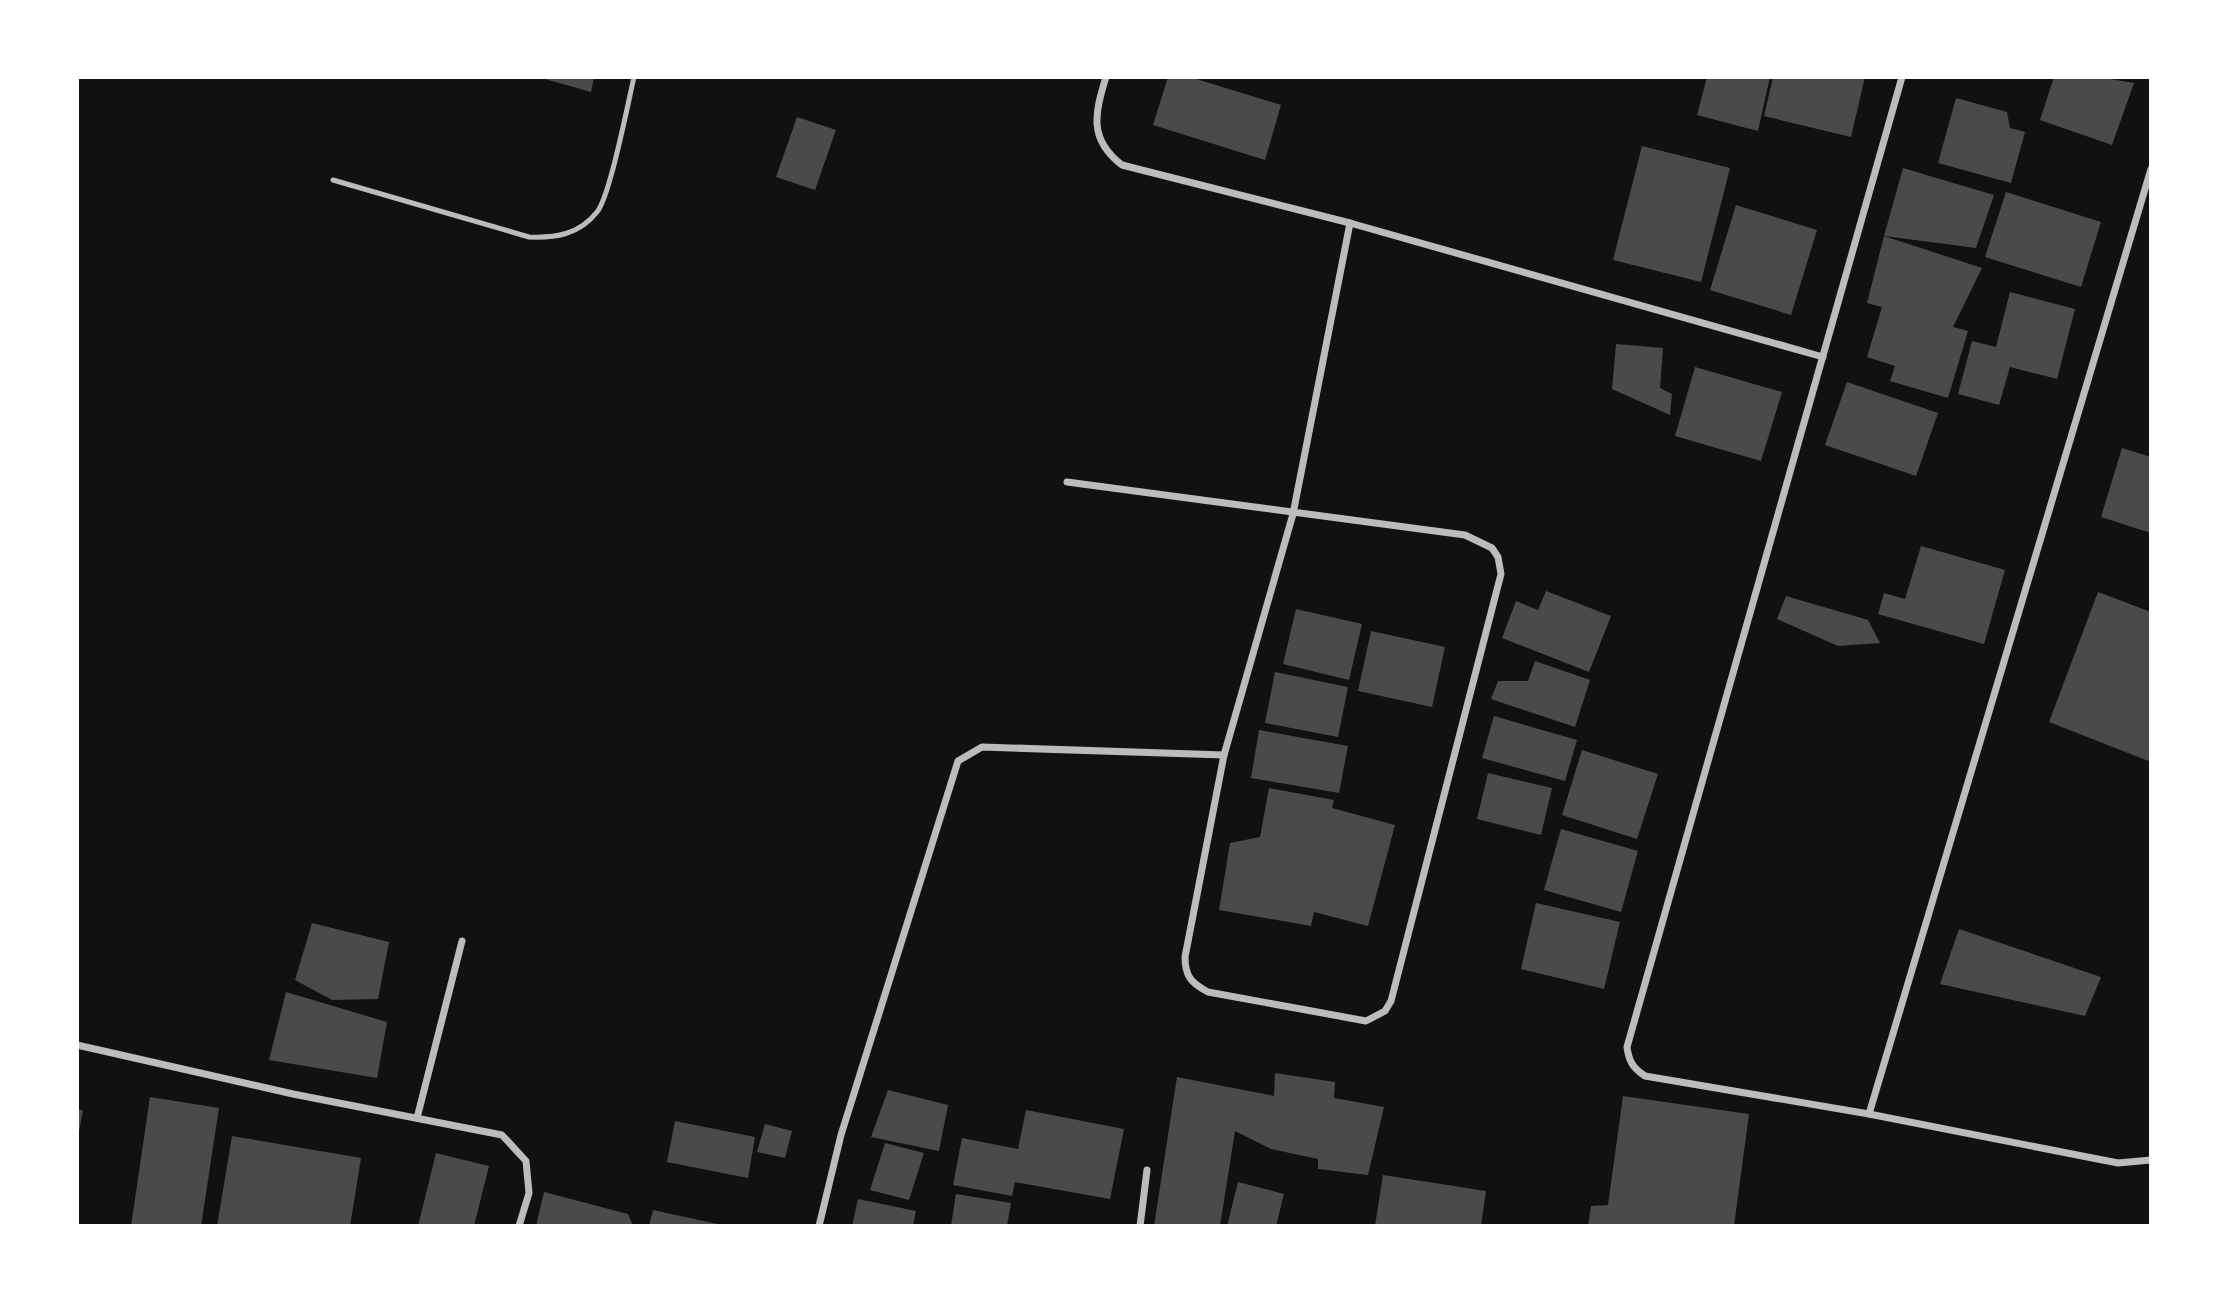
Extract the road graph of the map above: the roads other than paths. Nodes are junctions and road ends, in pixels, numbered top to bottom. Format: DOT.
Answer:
graph roads {
  1 [pos="634,77"];
  2 [pos="1106,77"];
  3 [pos="1902,77"];
  4 [pos="2151,169"];
  5 [pos="334,180"];
  6 [pos="1350,223"];
  7 [pos="1822,356"];
  8 [pos="1067,482"];
  9 [pos="1293,514"];
  10 [pos="1224,755"];
  11 [pos="462,941"];
  12 [pos="77,1045"];
  13 [pos="1869,1114"];
  14 [pos="417,1118"];
  15 [pos="2151,1160"];
  16 [pos="1147,1170"];
  17 [pos="519,1226"];
  18 [pos="819,1226"];
  19 [pos="1140,1226"];
  1 -- 5 [label="lane"];
  2 -- 6 [label="street"];
  3 -- 7 [label="street"];
  4 -- 13 [label="street"];
  6 -- 7 [label="street"];
  6 -- 9 [label="street"];
  7 -- 13 [label="street"];
  8 -- 9 [label="street"];
  9 -- 10 [label="street"];
  9 -- 10 [label="street"];
  10 -- 18 [label="street"];
  11 -- 14 [label="street"];
  12 -- 14 [label="street"];
  13 -- 15 [label="street"];
  14 -- 17 [label="street"];
  16 -- 19 [label="street"];
}
